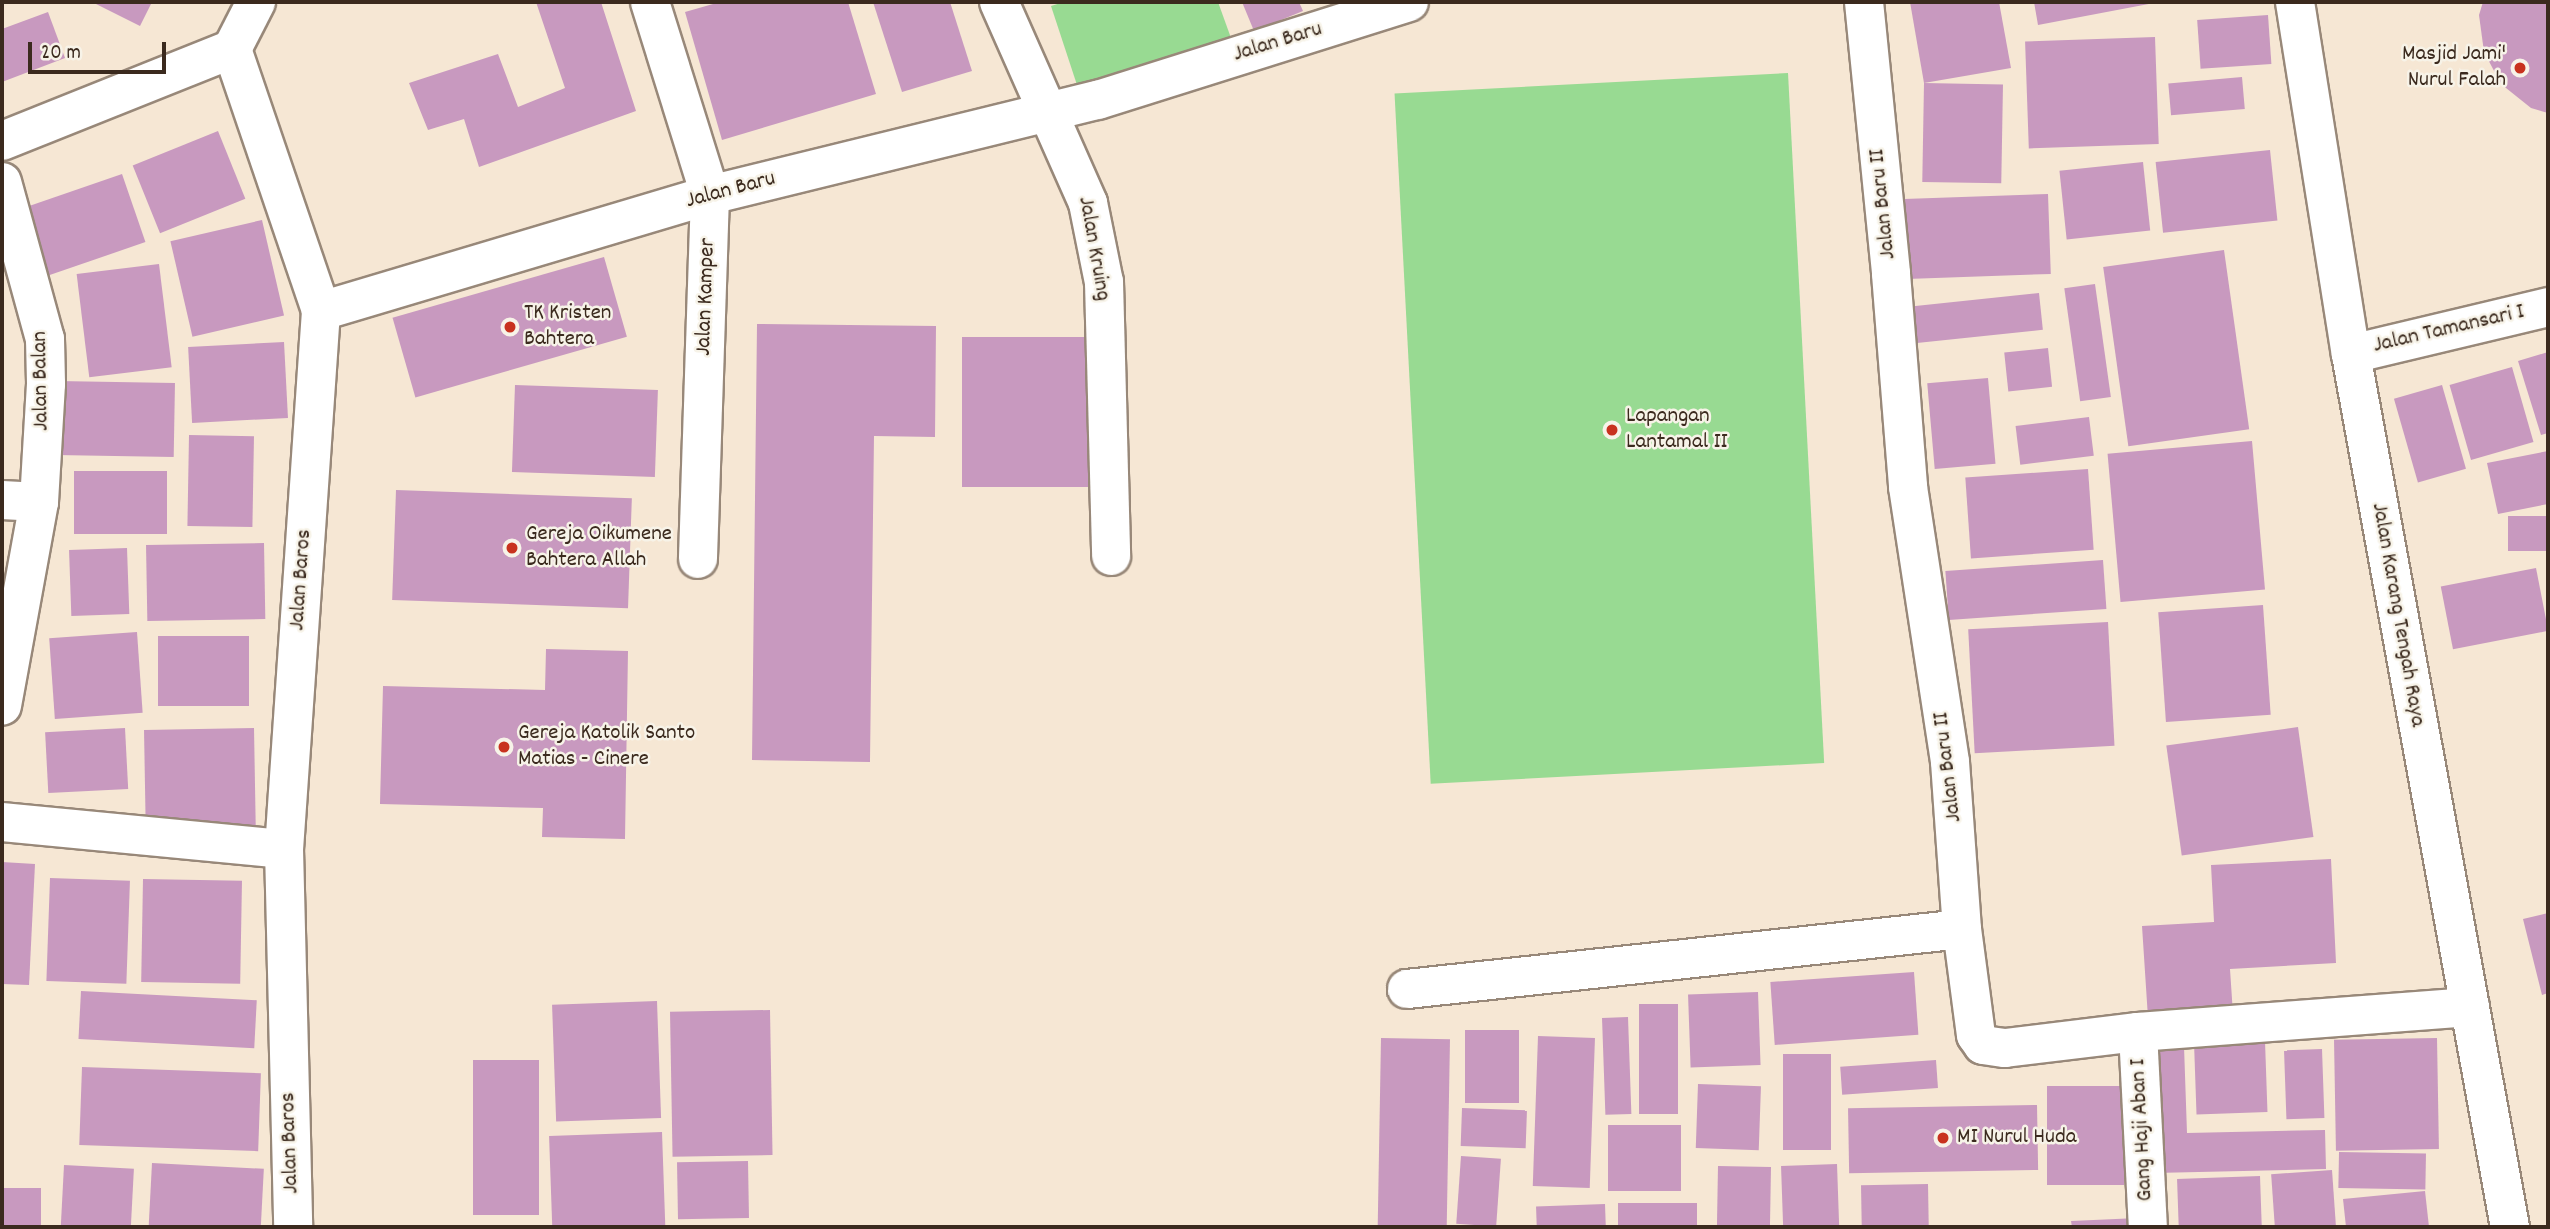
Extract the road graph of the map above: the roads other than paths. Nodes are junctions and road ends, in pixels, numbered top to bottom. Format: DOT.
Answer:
graph roads {
  1 [pos="256,2"];
  2 [pos="650,2"];
  3 [pos="999,2"];
  4 [pos="1409,2"];
  5 [pos="1864,2"];
  6 [pos="2295,2"];
  7 [pos="232,49"];
  8 [pos="1050,111"];
  9 [pos="2,141"];
  10 [pos="2,182"];
  11 [pos="710,195"];
  12 [pos="2548,307"];
  13 [pos="321,311"];
  14 [pos="2351,354"];
  15 [pos="2,500"];
  16 [pos="39,502"];
  17 [pos="1111,556"];
  18 [pos="698,559"];
  19 [pos="2,706"];
  20 [pos="2,822"];
  21 [pos="284,849"];
  22 [pos="1962,929"];
  23 [pos="1407,989"];
  24 [pos="2470,1007"];
  25 [pos="2138,1032"];
  26 [pos="293,1227"];
  27 [pos="2148,1227"];
  28 [pos="2510,1227"];
  1 -- 7 [label="street"];
  2 -- 11 [label="street, Jalan Kamper"];
  3 -- 8 [label="street, Jalan Kruing"];
  4 -- 8 [label="street, Jalan Baru"];
  5 -- 22 [label="street, Jalan Baru II"];
  6 -- 14 [label="street, Jalan Karang Tengah Raya"];
  7 -- 9 [label="street"];
  7 -- 13 [label="street"];
  8 -- 11 [label="street, Jalan Baru"];
  8 -- 17 [label="street, Jalan Kruing"];
  10 -- 16 [label="street, Jalan Balan"];
  11 -- 13 [label="street, Jalan Baru"];
  11 -- 18 [label="street, Jalan Kamper"];
  12 -- 14 [label="street, Jalan Tamansari I"];
  13 -- 21 [label="street, Jalan Baros"];
  14 -- 24 [label="street, Jalan Karang Tengah Raya"];
  15 -- 16 [label="street"];
  16 -- 19 [label="street, Jalan Balan"];
  20 -- 21 [label="street"];
  21 -- 26 [label="street, Jalan Baros"];
  22 -- 23 [label="street"];
  22 -- 25 [label="street, Jalan Baru II"];
  24 -- 25 [label="street, Jalan Baru II"];
  24 -- 28 [label="street, Jalan Karang Tengah Raya"];
  25 -- 27 [label="street, Gang Haji Aban I"];
}
